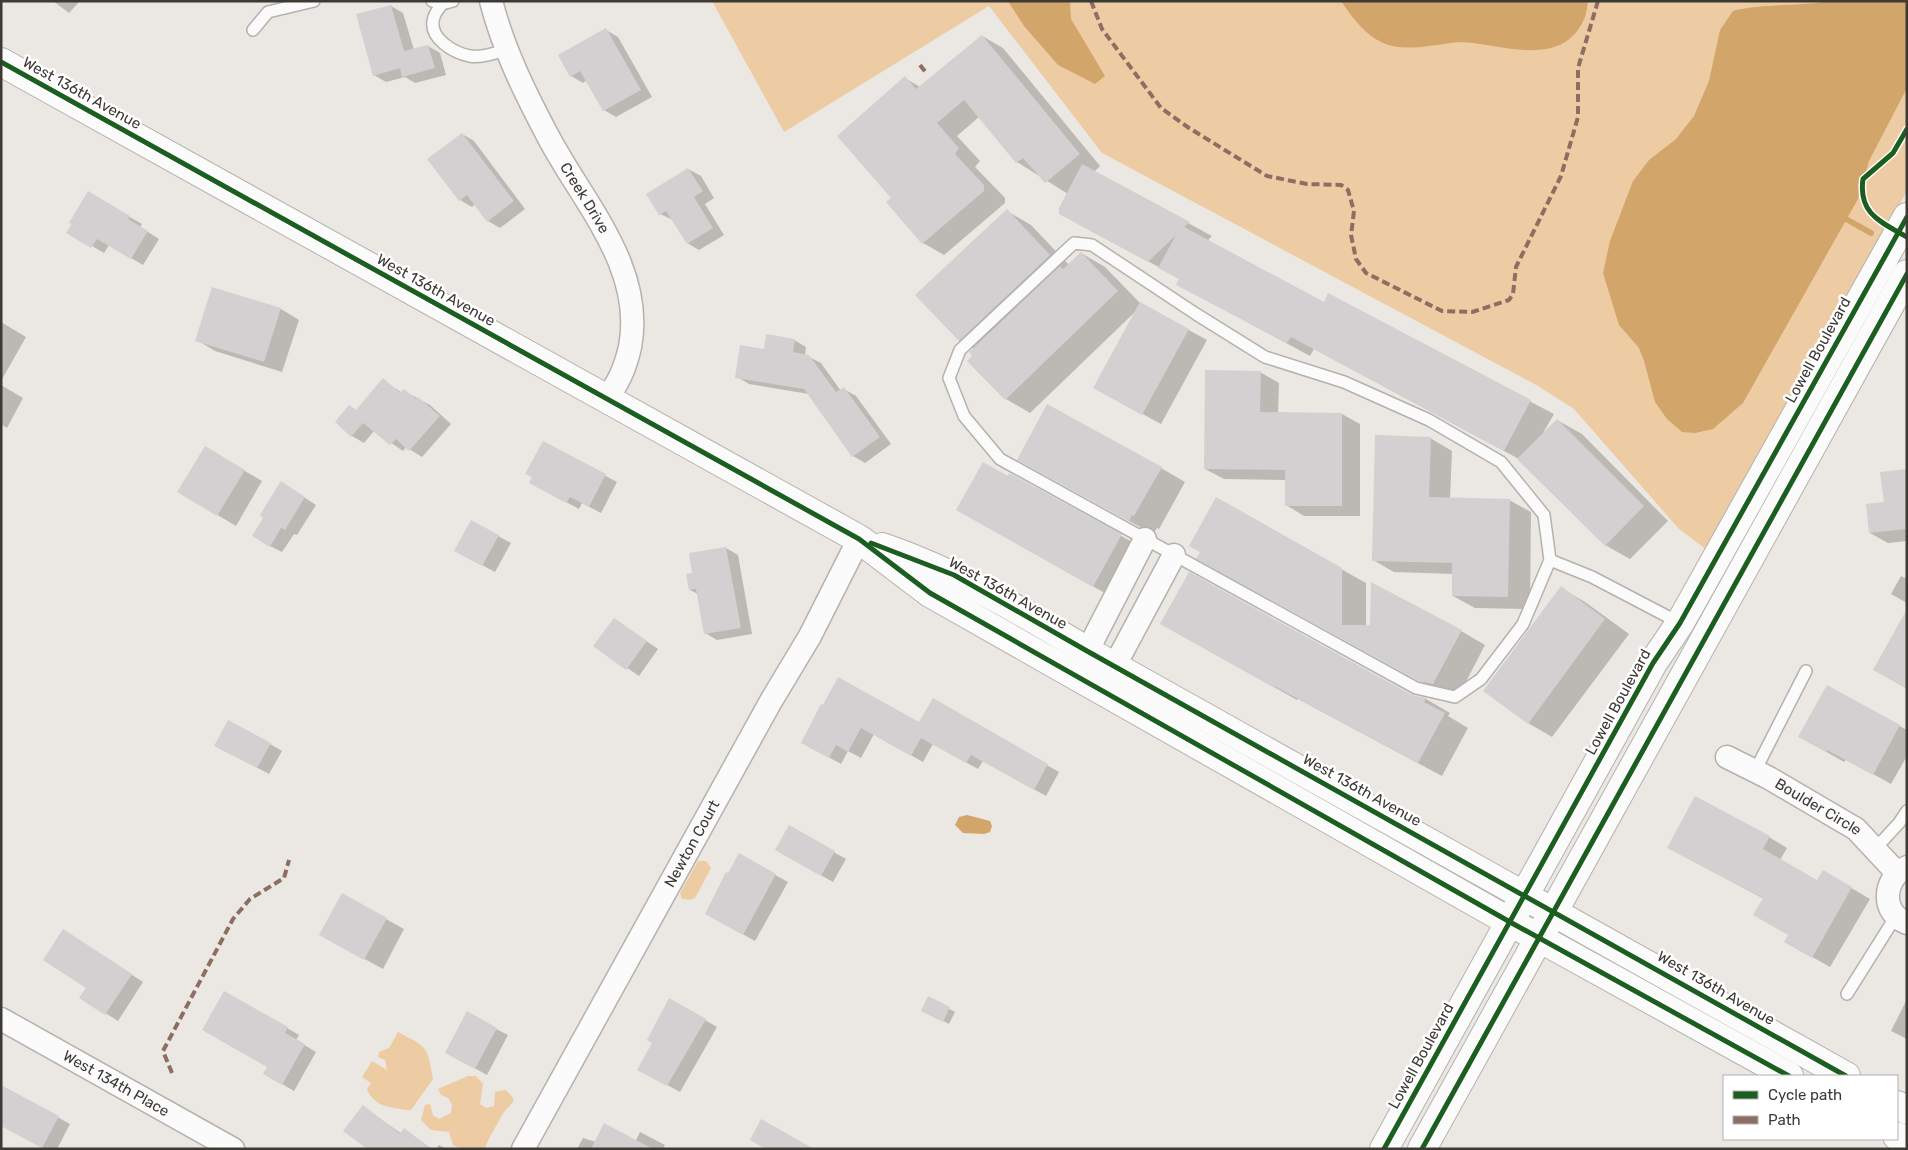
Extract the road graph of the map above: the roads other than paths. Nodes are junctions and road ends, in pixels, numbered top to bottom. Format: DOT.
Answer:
graph roads {
  1 [pos="314,1"];
  2 [pos="491,1"];
  3 [pos="442,2"];
  4 [pos="253,30"];
  5 [pos="506,50"];
  6 [pos="1,62"];
  7 [pos="1907,216"];
  8 [pos="1907,274"];
  9 [pos="606,398"];
  10 [pos="859,539"];
  11 [pos="1145,539"];
  12 [pos="1174,555"];
  13 [pos="1550,560"];
  14 [pos="1680,623"];
  15 [pos="1081,663"];
  16 [pos="1114,666"];
  17 [pos="1806,671"];
  18 [pos="1102,690"];
  19 [pos="1727,757"];
  20 [pos="1755,771"];
  21 [pos="1907,811"];
  22 [pos="1874,850"];
  23 [pos="1902,870"];
  24 [pos="1526,895"];
  25 [pos="1554,911"];
  26 [pos="1901,919"];
  27 [pos="1510,922"];
  28 [pos="1540,937"];
  29 [pos="1847,994"];
  30 [pos="1,1019"];
  31 [pos="1788,1075"];
  32 [pos="1844,1075"];
  33 [pos="233,1149"];
  34 [pos="524,1149"];
  35 [pos="1384,1149"];
  36 [pos="1422,1149"];
  1 -- 4 [label="lane"];
  2 -- 5 [label="street, Creek Drive"];
  3 -- 5 [label="lane"];
  5 -- 9 [label="street, Creek Drive"];
  6 -- 9 [label="main road, West 136th Avenue"];
  7 -- 14 [label="main road, Lowell Boulevard"];
  8 -- 25 [label="main road"];
  9 -- 10 [label="main road, West 136th Avenue"];
  10 -- 15 [label="main road, West 136th Avenue"];
  10 -- 34 [label="street, Newton Court"];
  11 -- 12 [label="lane"];
  11 -- 13 [label="lane"];
  11 -- 15 [label="street"];
  12 -- 13 [label="lane"];
  12 -- 16 [label="street"];
  13 -- 14 [label="lane"];
  14 -- 24 [label="main road, Lowell Boulevard"];
  15 -- 16 [label="main road, West 136th Avenue"];
  15 -- 18 [label="main road, West 136th Avenue"];
  16 -- 18 [label="street"];
  16 -- 24 [label="main road, West 136th Avenue"];
  17 -- 20 [label="lane"];
  18 -- 27 [label="main road, West 136th Avenue"];
  19 -- 20 [label="street, Boulder Circle"];
  20 -- 22 [label="street, Boulder Circle"];
  21 -- 22 [label="lane, Boulder Circle"];
  22 -- 23 [label="street, Boulder Circle"];
  23 -- 26 [label="street, Boulder Circle"];
  24 -- 25 [label="main road, West 136th Avenue"];
  24 -- 27 [label="main road, Lowell Boulevard"];
  25 -- 28 [label="main road"];
  25 -- 32 [label="main road, West 136th Avenue"];
  26 -- 29 [label="lane, Boulder Circle"];
  27 -- 28 [label="main road, West 136th Avenue"];
  27 -- 35 [label="main road, Lowell Boulevard"];
  28 -- 31 [label="main road, West 136th Avenue"];
  28 -- 36 [label="main road"];
  30 -- 33 [label="street, West 134th Place"];
}
